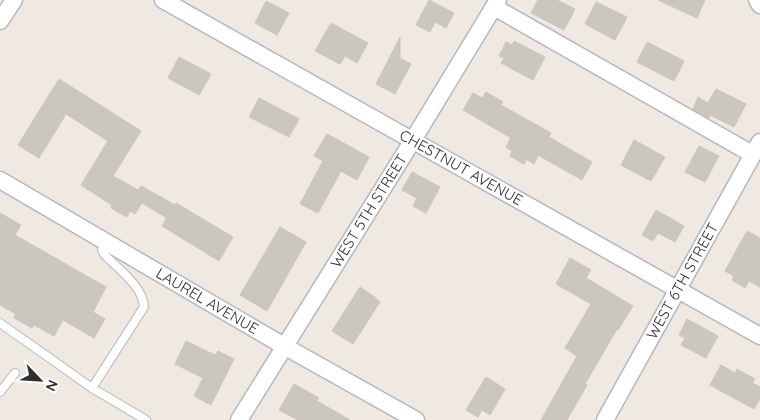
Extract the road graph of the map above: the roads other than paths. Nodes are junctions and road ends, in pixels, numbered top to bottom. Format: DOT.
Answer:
graph roads {
  1 [pos="14,0"];
  2 [pos="163,0"];
  3 [pos="757,0"];
  4 [pos="496,3"];
  5 [pos="760,5"];
  6 [pos="0,21"];
  7 [pos="413,140"];
  8 [pos="756,148"];
  9 [pos="0,180"];
  10 [pos="105,242"];
  11 [pos="679,290"];
  12 [pos="0,323"];
  13 [pos="760,336"];
  14 [pos="284,346"];
  15 [pos="15,373"];
  16 [pos="92,388"];
  17 [pos="0,392"];
  18 [pos="146,420"];
  19 [pos="239,420"];
  20 [pos="416,420"];
  21 [pos="604,420"];
  1 -- 6 [label="street"];
  2 -- 7 [label="street, CHESTNUT AVENUE"];
  3 -- 5 [label="street"];
  4 -- 7 [label="street, WEST 5TH STREET"];
  4 -- 8 [label="street"];
  7 -- 11 [label="street, CHESTNUT AVENUE"];
  7 -- 14 [label="street, WEST 5TH STREET"];
  8 -- 11 [label="street, WEST 6TH STREET"];
  9 -- 10 [label="street, LAUREL AVENUE"];
  10 -- 14 [label="street, LAUREL AVENUE"];
  10 -- 16 [label="lane"];
  11 -- 13 [label="street, CHESTNUT AVENUE"];
  11 -- 21 [label="street, WEST 6TH STREET"];
  12 -- 16 [label="lane"];
  14 -- 19 [label="street, WEST 5TH STREET"];
  14 -- 20 [label="street, LAUREL AVENUE"];
  15 -- 17 [label="lane"];
  16 -- 18 [label="lane"];
}
